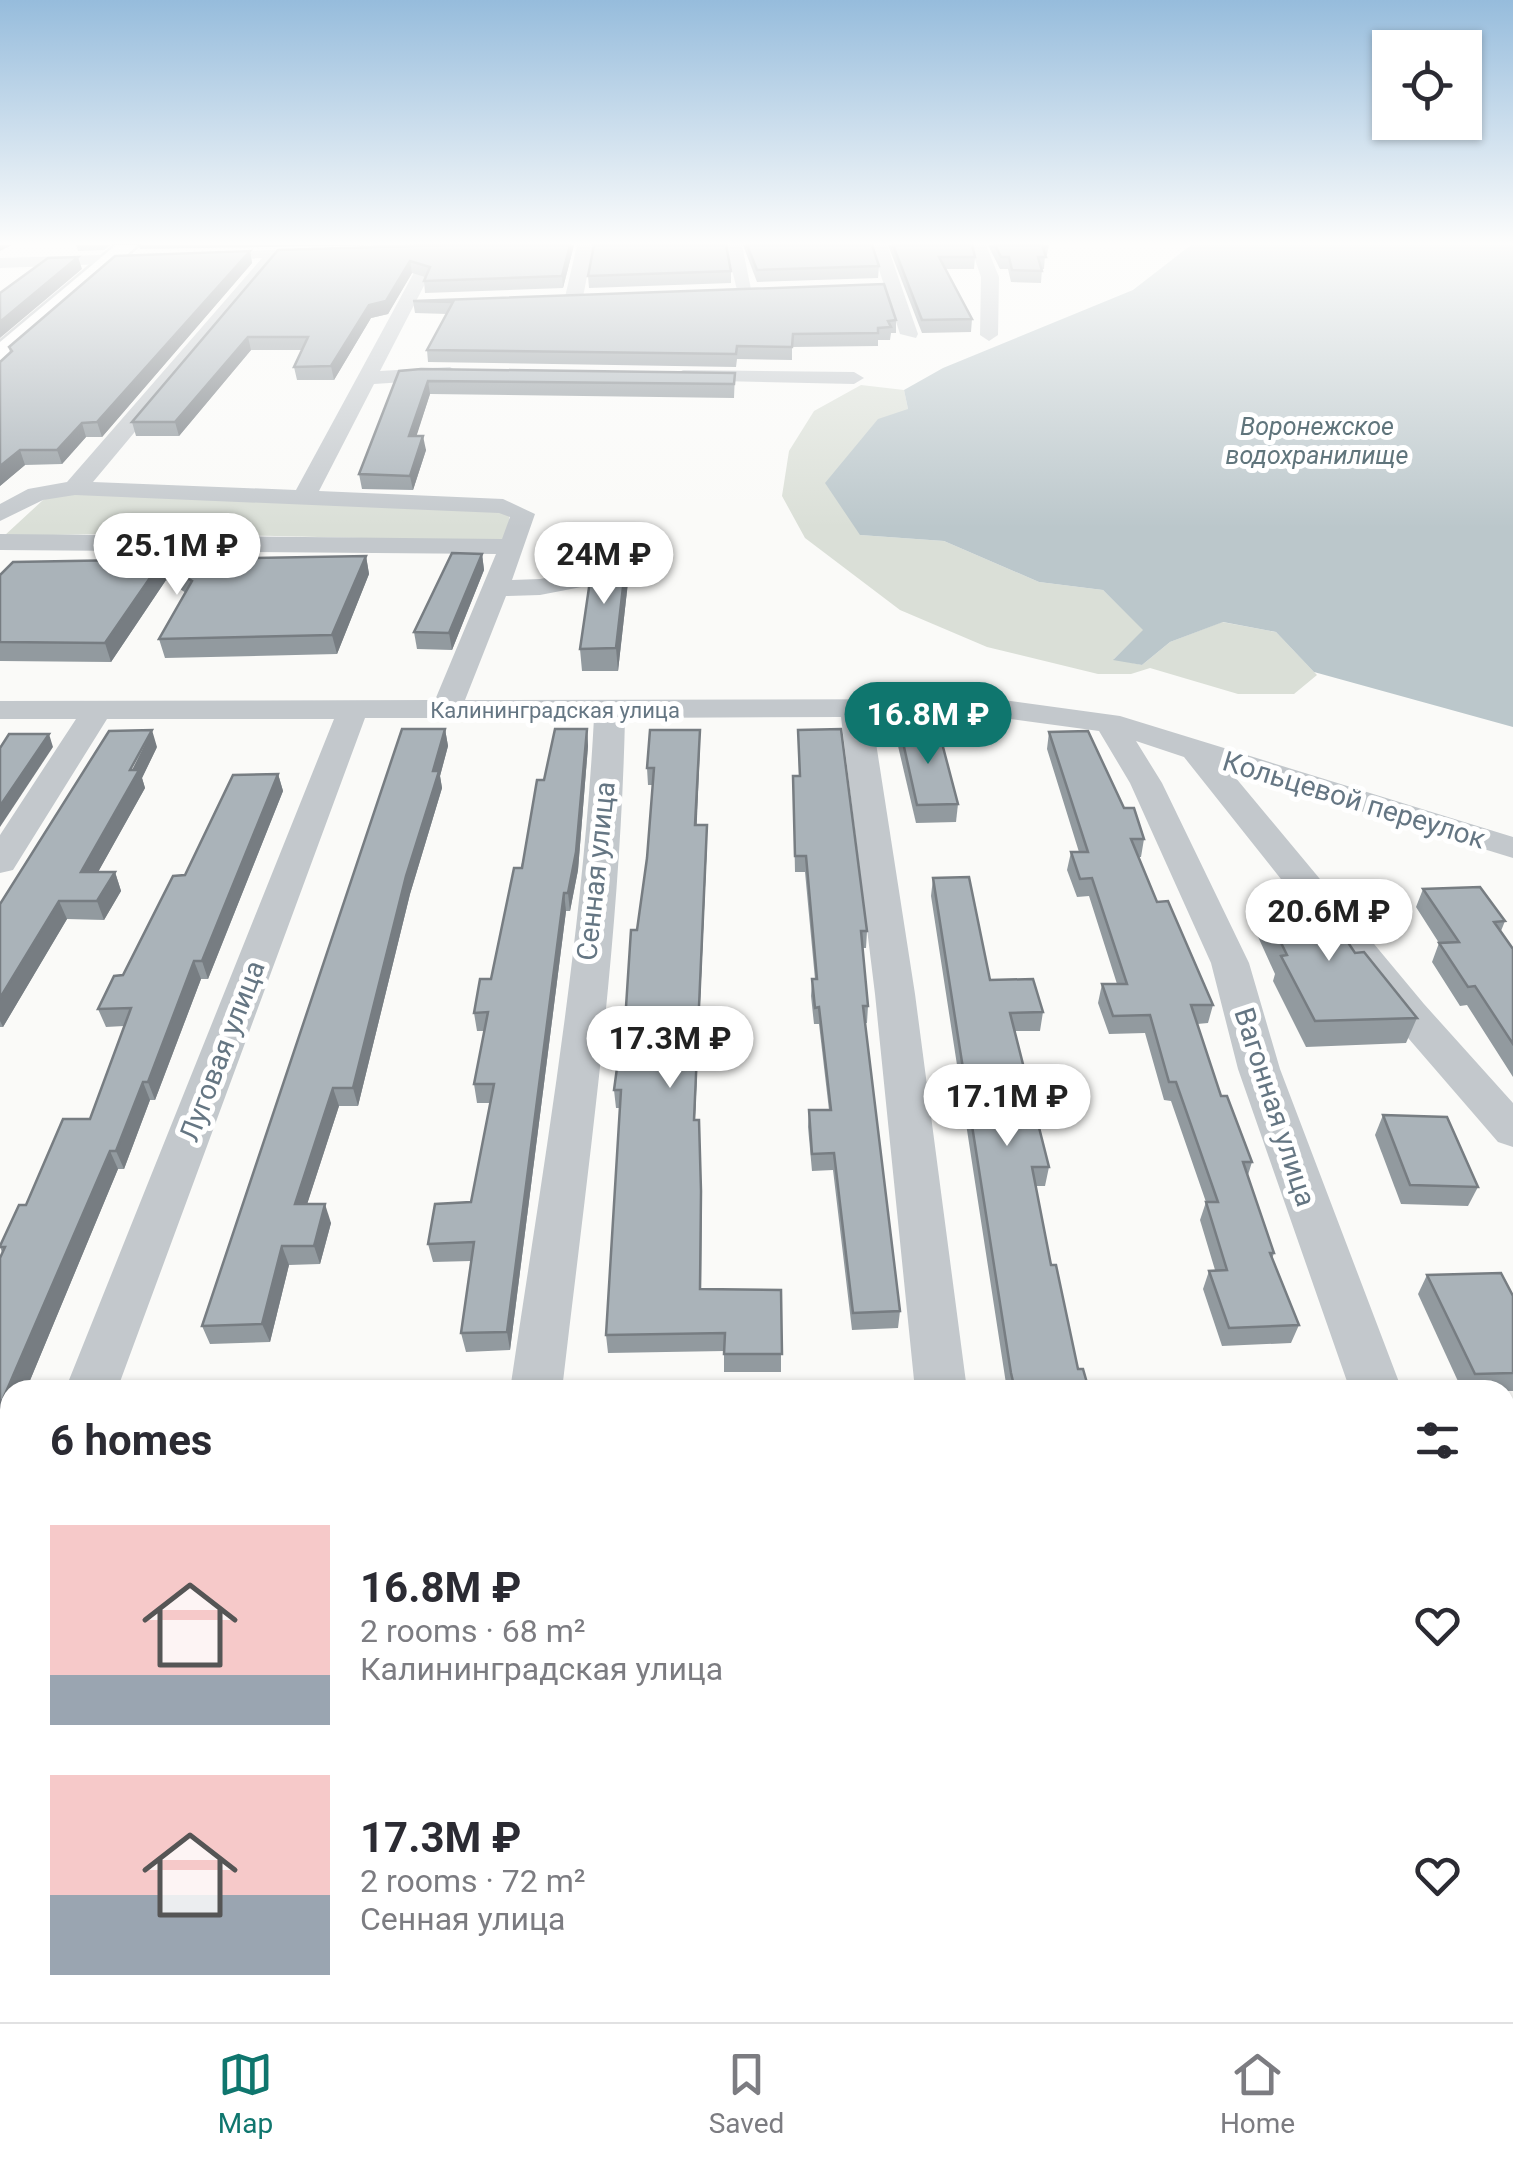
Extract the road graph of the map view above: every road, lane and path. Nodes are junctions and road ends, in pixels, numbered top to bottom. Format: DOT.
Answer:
graph roads {
  1 [pos="202,339"];
  2 [pos="392,339"];
  3 [pos="382,353"];
  4 [pos="423,372"];
  5 [pos="482,373"];
  6 [pos="658,375"];
  7 [pos="368,378"];
  8 [pos="854,378"];
  9 [pos="76,488"];
  10 [pos="305,495"];
  11 [pos="0,514"];
  12 [pos="0,542"];
  13 [pos="512,547"];
  14 [pos="632,569"];
  15 [pos="497,588"];
  16 [pos="855,708"];
  17 [pos="0,710"];
  18 [pos="97,710"];
  19 [pos="446,710"];
  20 [pos="610,710"];
  21 [pos="352,711"];
  22 [pos="1109,723"];
  23 [pos="1195,750"];
  24 [pos="1513,848"];
  25 [pos="0,862"];
  26 [pos="1513,1131"];
  27 [pos="95,1380"];
  28 [pos="537,1380"];
  29 [pos="939,1380"];
  30 [pos="1372,1380"];
  1 -- 9 [label="street"];
  2 -- 3 [label="street"];
  3 -- 4 [label="street"];
  3 -- 7 [label="street"];
  4 -- 5 [label="street"];
  4 -- 7 [label="street"];
  6 -- 8 [label="street"];
  7 -- 10 [label="street"];
  9 -- 10 [label="street"];
  9 -- 11 [label="street"];
  10 -- 13 [label="street"];
  12 -- 13 [label="street"];
  13 -- 15 [label="street"];
  14 -- 15 [label="street"];
  15 -- 19 [label="street"];
  16 -- 20 [label="street, Калининградская улица"];
  16 -- 22 [label="street, Калининградская улица"];
  16 -- 29 [label="street"];
  17 -- 18 [label="street, Калининградская улица"];
  18 -- 21 [label="street, Калининградская улица"];
  18 -- 25 [label="street"];
  19 -- 20 [label="street, Калининградская улица"];
  19 -- 21 [label="street, Калининградская улица"];
  20 -- 28 [label="street, Сенная улица"];
  21 -- 27 [label="street, Луговая улица"];
  22 -- 23 [label="street, Кольцевой переулок"];
  22 -- 30 [label="street, Вагонная улица"];
  23 -- 24 [label="street, Кольцевой переулок"];
  23 -- 26 [label="street"];
}
